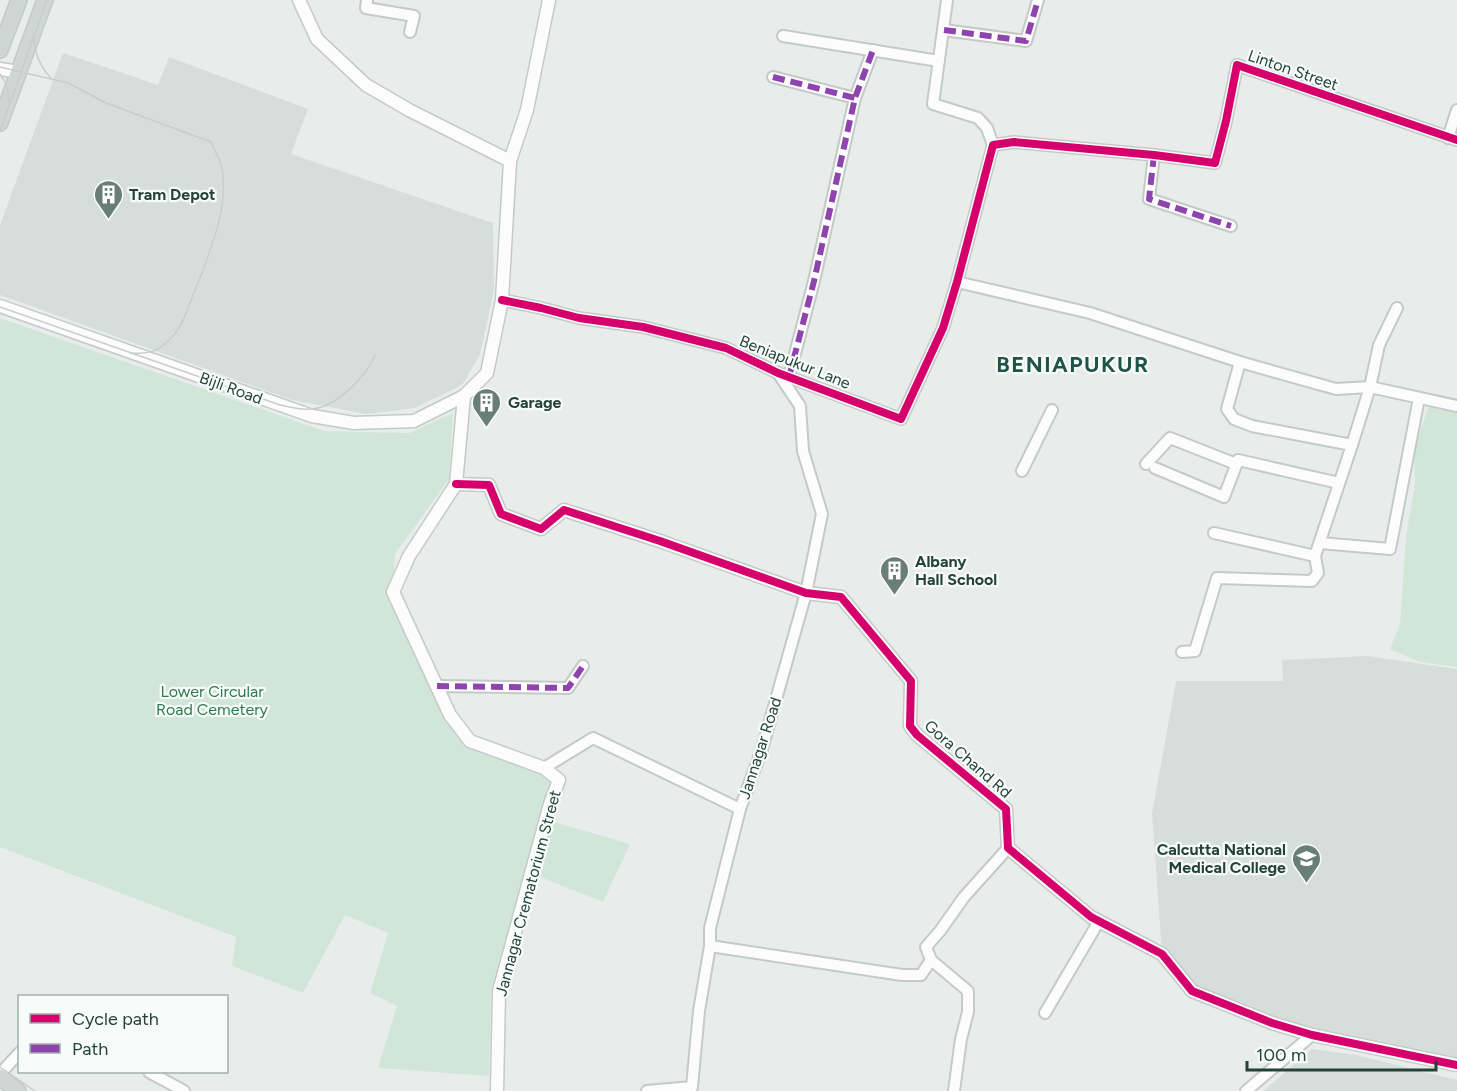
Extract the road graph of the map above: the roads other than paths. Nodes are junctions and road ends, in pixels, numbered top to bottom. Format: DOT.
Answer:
graph roads {
  1 [pos="19,0"];
  2 [pos="45,0"];
  3 [pos="299,0"];
  4 [pos="367,0"];
  5 [pos="549,0"];
  6 [pos="947,0"];
  7 [pos="1038,0"];
  8 [pos="944,30"];
  9 [pos="410,32"];
  10 [pos="783,36"];
  11 [pos="0,50"];
  12 [pos="873,51"];
  13 [pos="939,61"];
  14 [pos="0,69"];
  15 [pos="18,72"];
  16 [pos="773,77"];
  17 [pos="855,98"];
  18 [pos="1457,110"];
  19 [pos="0,123"];
  20 [pos="1452,139"];
  21 [pos="993,145"];
  22 [pos="1154,155"];
  23 [pos="510,161"];
  24 [pos="1231,226"];
  25 [pos="957,282"];
  26 [pos="502,300"];
  27 [pos="0,306"];
  28 [pos="1397,308"];
  29 [pos="1240,362"];
  30 [pos="784,375"];
  31 [pos="1370,387"];
  32 [pos="464,396"];
  33 [pos="1419,398"];
  34 [pos="1457,406"];
  35 [pos="1052,410"];
  36 [pos="1352,445"];
  37 [pos="1236,464"];
  38 [pos="1022,471"];
  39 [pos="1339,483"];
  40 [pos="456,484"];
  41 [pos="1214,533"];
  42 [pos="1320,543"];
  43 [pos="1315,556"];
  44 [pos="807,593"];
  45 [pos="1182,652"];
  46 [pos="583,666"];
  47 [pos="437,686"];
  48 [pos="543,768"];
  49 [pos="740,809"];
  50 [pos="1008,848"];
  51 [pos="1099,921"];
  52 [pos="710,946"];
  53 [pos="931,960"];
  54 [pos="1045,1013"];
  55 [pos="1312,1035"];
  56 [pos="18,1054"];
  57 [pos="1457,1065"];
  58 [pos="152,1073"];
  59 [pos="0,1076"];
  60 [pos="692,1089"];
  61 [pos="18,1091"];
  62 [pos="184,1091"];
  63 [pos="497,1091"];
  64 [pos="647,1091"];
  65 [pos="954,1091"];
  66 [pos="1246,1091"];
  1 -- 11 [label="main road"];
  2 -- 15 [label="main road"];
  3 -- 23 [label="street"];
  4 -- 9 [label="street"];
  5 -- 23 [label="street, Bijli Road"];
  6 -- 8 [label="street"];
  7 -- 8 [label="street"];
  8 -- 13 [label="street"];
  10 -- 12 [label="street"];
  12 -- 13 [label="street"];
  12 -- 17 [label="street"];
  13 -- 21 [label="street"];
  14 -- 15 [label="street"];
  15 -- 19 [label="main road"];
  16 -- 17 [label="street"];
  17 -- 30 [label="street"];
  18 -- 20 [label="street"];
  20 -- 22 [label="street, Linton Street"];
  21 -- 22 [label="street, Linton Street"];
  21 -- 25 [label="street"];
  22 -- 24 [label="street"];
  23 -- 26 [label="street, Bijli Road"];
  25 -- 29 [label="street"];
  25 -- 30 [label="street, Beniapukur Lane"];
  26 -- 30 [label="street, Beniapukur Lane"];
  26 -- 32 [label="street, Bijli Road"];
  27 -- 32 [label="street, Bijli Road"];
  28 -- 31 [label="street"];
  29 -- 31 [label="street"];
  29 -- 36 [label="street"];
  30 -- 44 [label="street, Jannagar Road"];
  31 -- 33 [label="street"];
  31 -- 36 [label="street"];
  32 -- 40 [label="street, Jannagar Crematorium Street"];
  33 -- 34 [label="street"];
  33 -- 42 [label="street"];
  35 -- 38 [label="street"];
  36 -- 39 [label="street"];
  37 -- 37 [label="street"];
  37 -- 39 [label="street"];
  39 -- 42 [label="street"];
  40 -- 44 [label="street, Gora Chand Rd"];
  40 -- 47 [label="street, Jannagar Crematorium Street"];
  41 -- 43 [label="street"];
  42 -- 43 [label="street"];
  43 -- 45 [label="street"];
  44 -- 49 [label="street, Jannagar Road"];
  44 -- 50 [label="street, Gora Chand Rd"];
  46 -- 47 [label="street"];
  47 -- 48 [label="street, Jannagar Crematorium Street"];
  48 -- 49 [label="street"];
  48 -- 63 [label="street, Jannagar Crematorium Street"];
  49 -- 52 [label="street, Jannagar Road"];
  50 -- 51 [label="street"];
  50 -- 53 [label="street"];
  51 -- 54 [label="street"];
  51 -- 55 [label="street"];
  52 -- 53 [label="street"];
  52 -- 60 [label="street, Jannagar Road"];
  53 -- 65 [label="street"];
  55 -- 57 [label="street"];
  55 -- 66 [label="street"];
  56 -- 59 [label="street"];
  58 -- 62 [label="street"];
  59 -- 61 [label="main road"];
  60 -- 64 [label="street, Jannagar Road"];
}
